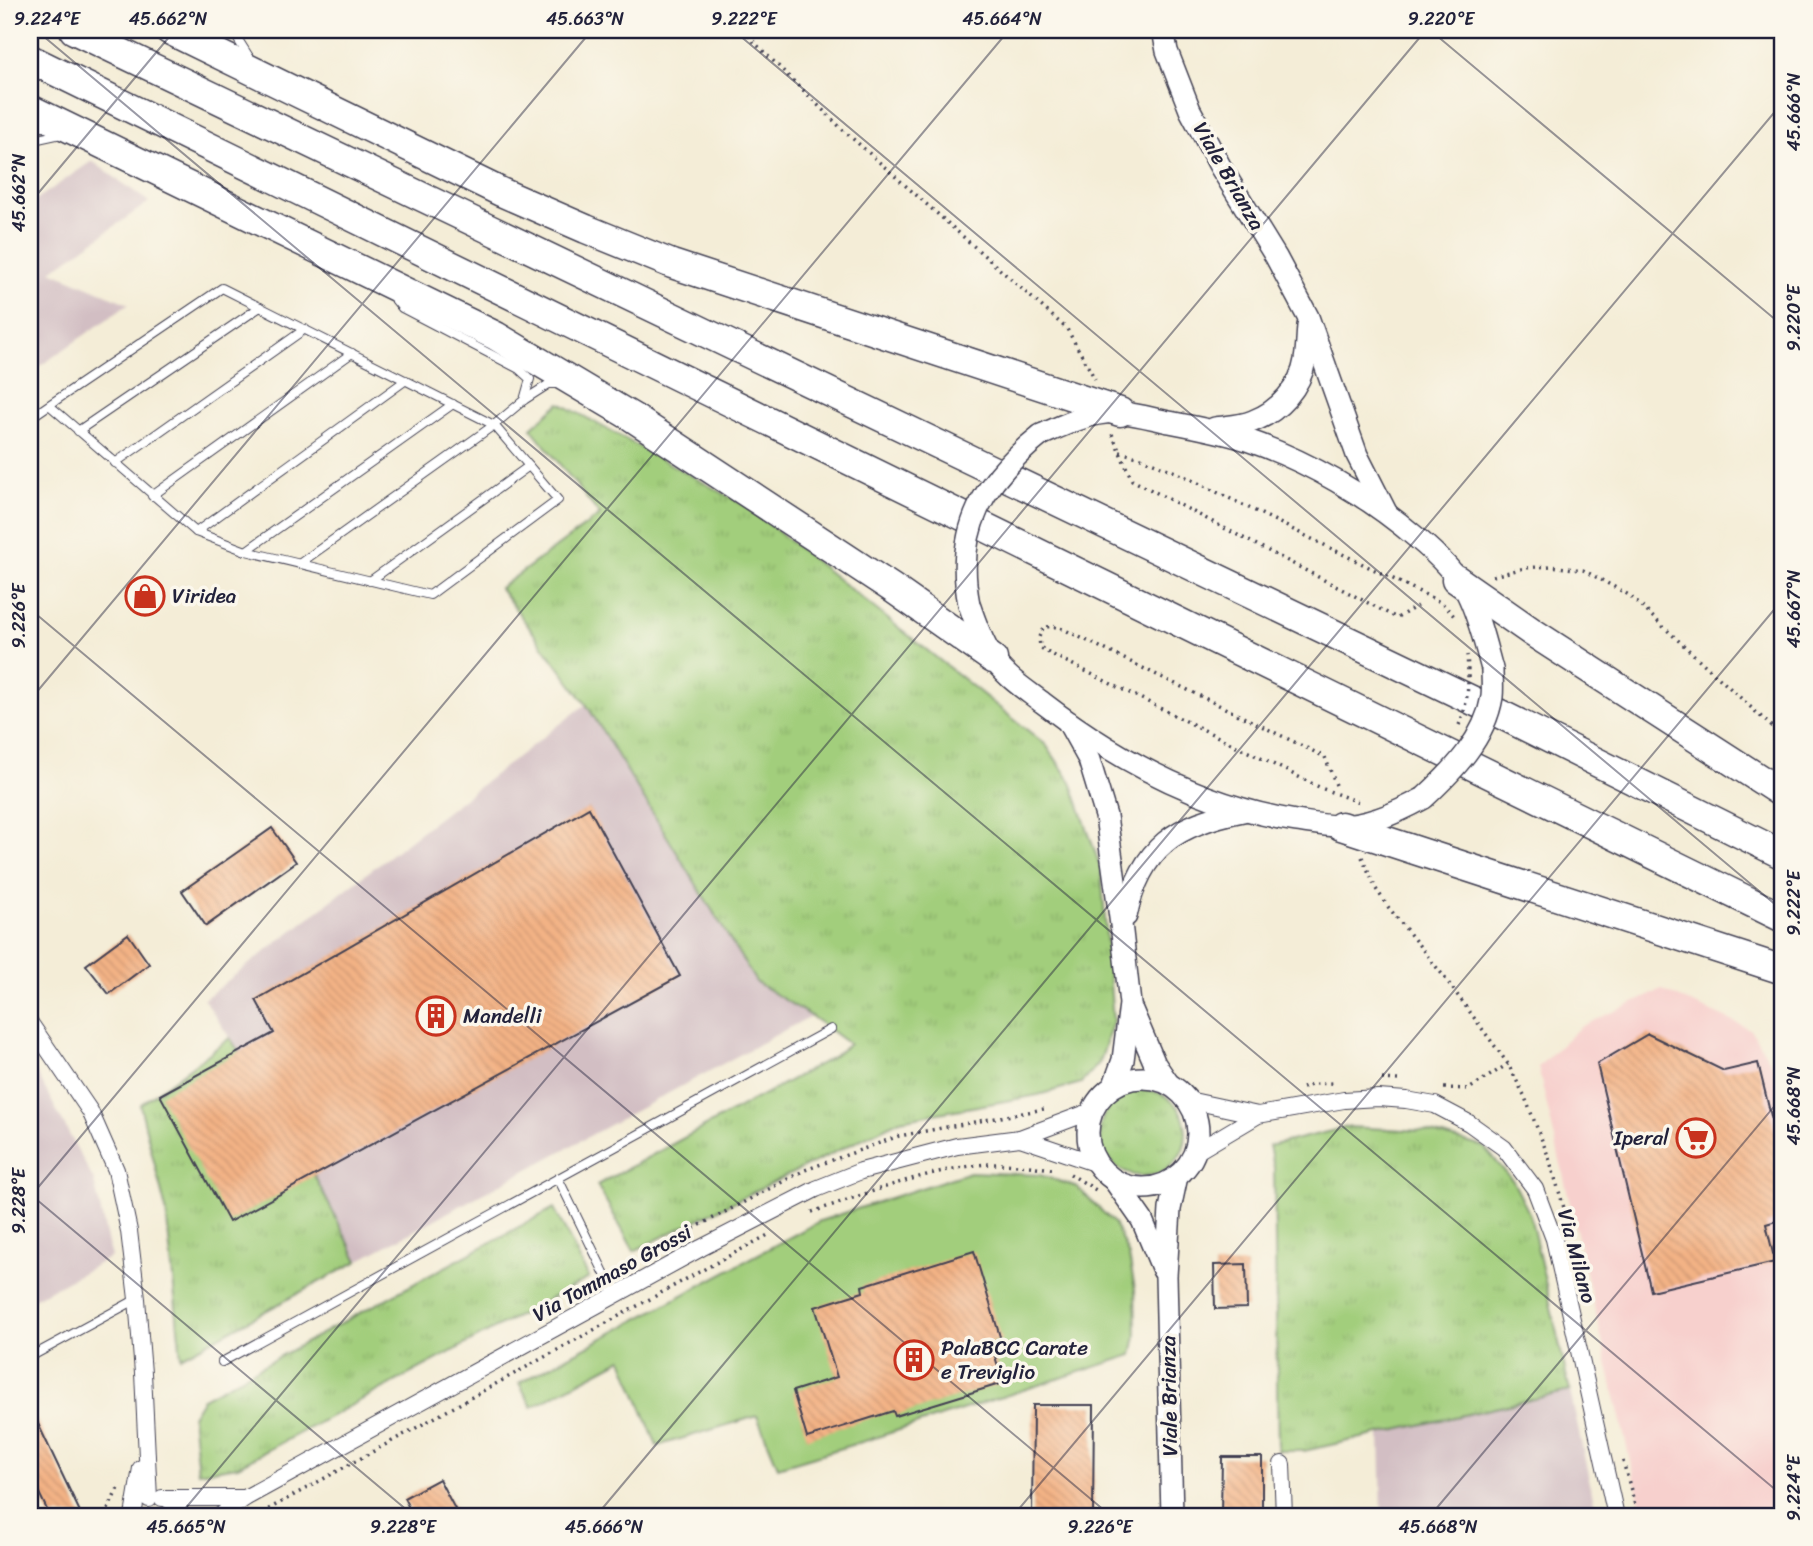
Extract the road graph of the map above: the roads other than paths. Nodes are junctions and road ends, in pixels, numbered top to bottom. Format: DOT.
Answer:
graph roads {
  1 [pos="74,30"];
  2 [pos="169,30"];
  3 [pos="232,30"];
  4 [pos="1163,30"];
  5 [pos="30,59"];
  6 [pos="260,74"];
  7 [pos="30,109"];
  8 [pos="75,131"];
  9 [pos="30,137"];
  10 [pos="376,277"];
  11 [pos="260,307"];
  12 [pos="1308,317"];
  13 [pos="304,329"];
  14 [pos="352,353"];
  15 [pos="406,380"];
  16 [pos="578,384"];
  17 [pos="524,400"];
  18 [pos="453,404"];
  19 [pos="49,405"];
  20 [pos="30,418"];
  21 [pos="1116,422"];
  22 [pos="494,425"];
  23 [pos="1206,429"];
  24 [pos="78,431"];
  25 [pos="115,463"];
  26 [pos="529,466"];
  27 [pos="152,496"];
  28 [pos="1388,514"];
  29 [pos="196,532"];
  30 [pos="246,551"];
  31 [pos="299,564"];
  32 [pos="1456,579"];
  33 [pos="370,581"];
  34 [pos="993,659"];
  35 [pos="1069,723"];
  36 [pos="1783,794"];
  37 [pos="1247,810"];
  38 [pos="1341,826"];
  39 [pos="1783,855"];
  40 [pos="1783,918"];
  41 [pos="1122,932"];
  42 [pos="1783,970"];
  43 [pos="1130,1004"];
  44 [pos="30,1023"];
  45 [pos="831,1029"];
  46 [pos="1168,1083"];
  47 [pos="1114,1085"];
  48 [pos="1188,1100"];
  49 [pos="1092,1111"];
  50 [pos="1258,1115"];
  51 [pos="1020,1138"];
  52 [pos="1194,1153"];
  53 [pos="1097,1164"];
  54 [pos="1178,1176"];
  55 [pos="558,1178"];
  56 [pos="1107,1186"];
  57 [pos="1166,1276"];
  58 [pos="615,1295"];
  59 [pos="137,1299"];
  60 [pos="30,1357"];
  61 [pos="222,1362"];
  62 [pos="145,1438"];
  63 [pos="1282,1464"];
  64 [pos="166,1498"];
  65 [pos="245,1498"];
  66 [pos="149,1499"];
  67 [pos="134,1516"];
  68 [pos="180,1516"];
  69 [pos="220,1516"];
  70 [pos="1171,1516"];
  71 [pos="1284,1516"];
  72 [pos="1616,1516"];
  1 -- 39 [label="highway"];
  2 -- 6 [label="highway"];
  3 -- 6 [label="lane"];
  4 -- 12 [label="main road, Viale Brianza"];
  5 -- 40 [label="highway"];
  6 -- 21 [label="highway"];
  7 -- 8 [label="highway"];
  8 -- 9 [label="lane"];
  8 -- 10 [label="highway"];
  10 -- 16 [label="highway"];
  10 -- 17 [label="lane"];
  11 -- 13 [label="lane"];
  11 -- 19 [label="lane"];
  11 -- 24 [label="lane"];
  12 -- 23 [label="main road"];
  12 -- 28 [label="main road, Viale Brianza"];
  13 -- 14 [label="lane"];
  13 -- 25 [label="lane"];
  14 -- 15 [label="lane"];
  14 -- 27 [label="lane"];
  15 -- 18 [label="lane"];
  15 -- 29 [label="lane"];
  16 -- 17 [label="lane"];
  16 -- 34 [label="highway"];
  17 -- 22 [label="lane"];
  18 -- 22 [label="lane"];
  18 -- 30 [label="lane"];
  19 -- 20 [label="lane"];
  19 -- 24 [label="lane"];
  21 -- 23 [label="main road"];
  21 -- 34 [label="main road, bridge"];
  22 -- 26 [label="lane"];
  22 -- 31 [label="lane"];
  23 -- 28 [label="main road"];
  24 -- 25 [label="lane"];
  25 -- 27 [label="lane"];
  26 -- 33 [label="lane"];
  26 -- 33 [label="lane"];
  27 -- 29 [label="lane"];
  28 -- 32 [label="main road"];
  29 -- 30 [label="lane"];
  30 -- 31 [label="lane"];
  31 -- 33 [label="lane"];
  32 -- 36 [label="highway"];
  32 -- 38 [label="main road, bridge"];
  34 -- 35 [label="main road"];
  35 -- 37 [label="main road"];
  35 -- 41 [label="main road"];
  37 -- 38 [label="main road"];
  37 -- 41 [label="main road"];
  38 -- 42 [label="highway"];
  41 -- 43 [label="main road"];
  43 -- 46 [label="main road"];
  43 -- 47 [label="main road"];
  44 -- 59 [label="street"];
  45 -- 55 [label="lane"];
  46 -- 47 [label="main road"];
  46 -- 48 [label="main road"];
  47 -- 49 [label="main road"];
  48 -- 50 [label="street, Via Milano"];
  48 -- 52 [label="main road"];
  49 -- 51 [label="street, Via Tommaso Grossi"];
  49 -- 53 [label="main road"];
  50 -- 52 [label="street, Via Milano"];
  50 -- 72 [label="street, Via Milano"];
  51 -- 53 [label="street, Via Tommaso Grossi"];
  51 -- 58 [label="street, Via Tommaso Grossi"];
  52 -- 54 [label="main road"];
  53 -- 56 [label="main road"];
  54 -- 56 [label="main road"];
  54 -- 57 [label="main road, Viale Brianza"];
  55 -- 58 [label="lane"];
  55 -- 61 [label="lane"];
  56 -- 57 [label="main road, Viale Brianza"];
  57 -- 70 [label="main road, Viale Brianza"];
  58 -- 65 [label="street, Via Tommaso Grossi"];
  59 -- 60 [label="lane"];
  59 -- 62 [label="street"];
  62 -- 66 [label="street"];
  62 -- 67 [label="street"];
  63 -- 71 [label="street"];
  64 -- 65 [label="street"];
  64 -- 66 [label="street"];
  64 -- 68 [label="street"];
  65 -- 69 [label="street, Via Tommaso Grossi"];
  66 -- 67 [label="street"];
}
